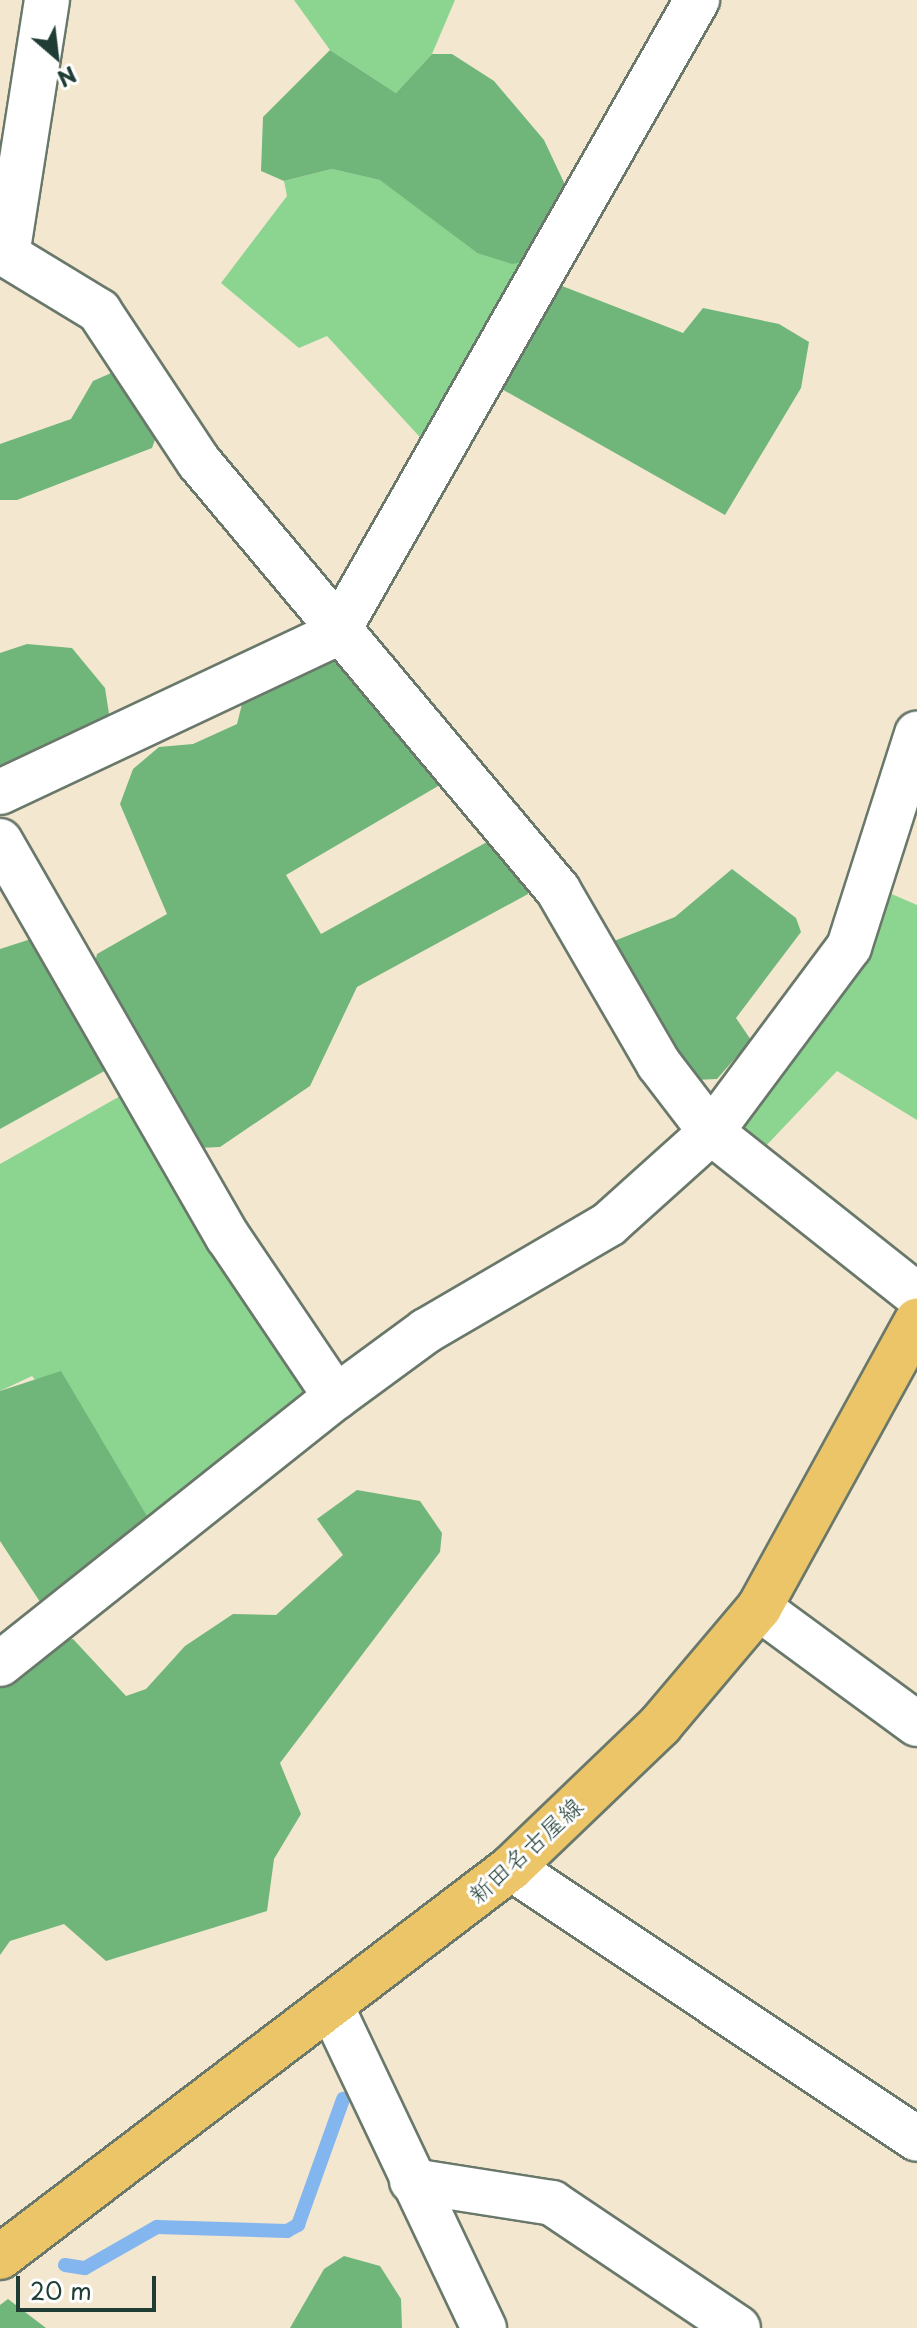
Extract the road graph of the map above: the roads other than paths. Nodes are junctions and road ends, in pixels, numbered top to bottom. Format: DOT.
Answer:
graph roads {
  1 [pos="47,0"];
  2 [pos="697,0"];
  3 [pos="4,255"];
  4 [pos="336,634"];
  5 [pos="917,734"];
  6 [pos="0,792"];
  7 [pos="0,841"];
  8 [pos="711,1132"];
  9 [pos="917,1295"];
  10 [pos="917,1321"];
  11 [pos="336,1397"];
  12 [pos="759,1608"];
  13 [pos="0,1664"];
  14 [pos="917,1724"];
  15 [pos="511,1868"];
  16 [pos="331,2006"];
  17 [pos="917,2139"];
  18 [pos="412,2181"];
  19 [pos="0,2257"];
  20 [pos="484,2328"];
  21 [pos="738,2328"];
  1 -- 3 [label="street"];
  2 -- 4 [label="street"];
  3 -- 4 [label="street"];
  4 -- 6 [label="street"];
  4 -- 8 [label="street"];
  5 -- 8 [label="street"];
  7 -- 11 [label="street"];
  8 -- 9 [label="street"];
  8 -- 11 [label="street"];
  10 -- 12 [label="main road, 新田名古屋線"];
  11 -- 13 [label="street"];
  12 -- 14 [label="street"];
  12 -- 15 [label="main road, 新田名古屋線"];
  15 -- 16 [label="main road, 新田名古屋線"];
  15 -- 17 [label="street"];
  16 -- 18 [label="street"];
  16 -- 19 [label="main road, 新田名古屋線"];
  18 -- 20 [label="street"];
  18 -- 21 [label="street"];
}
